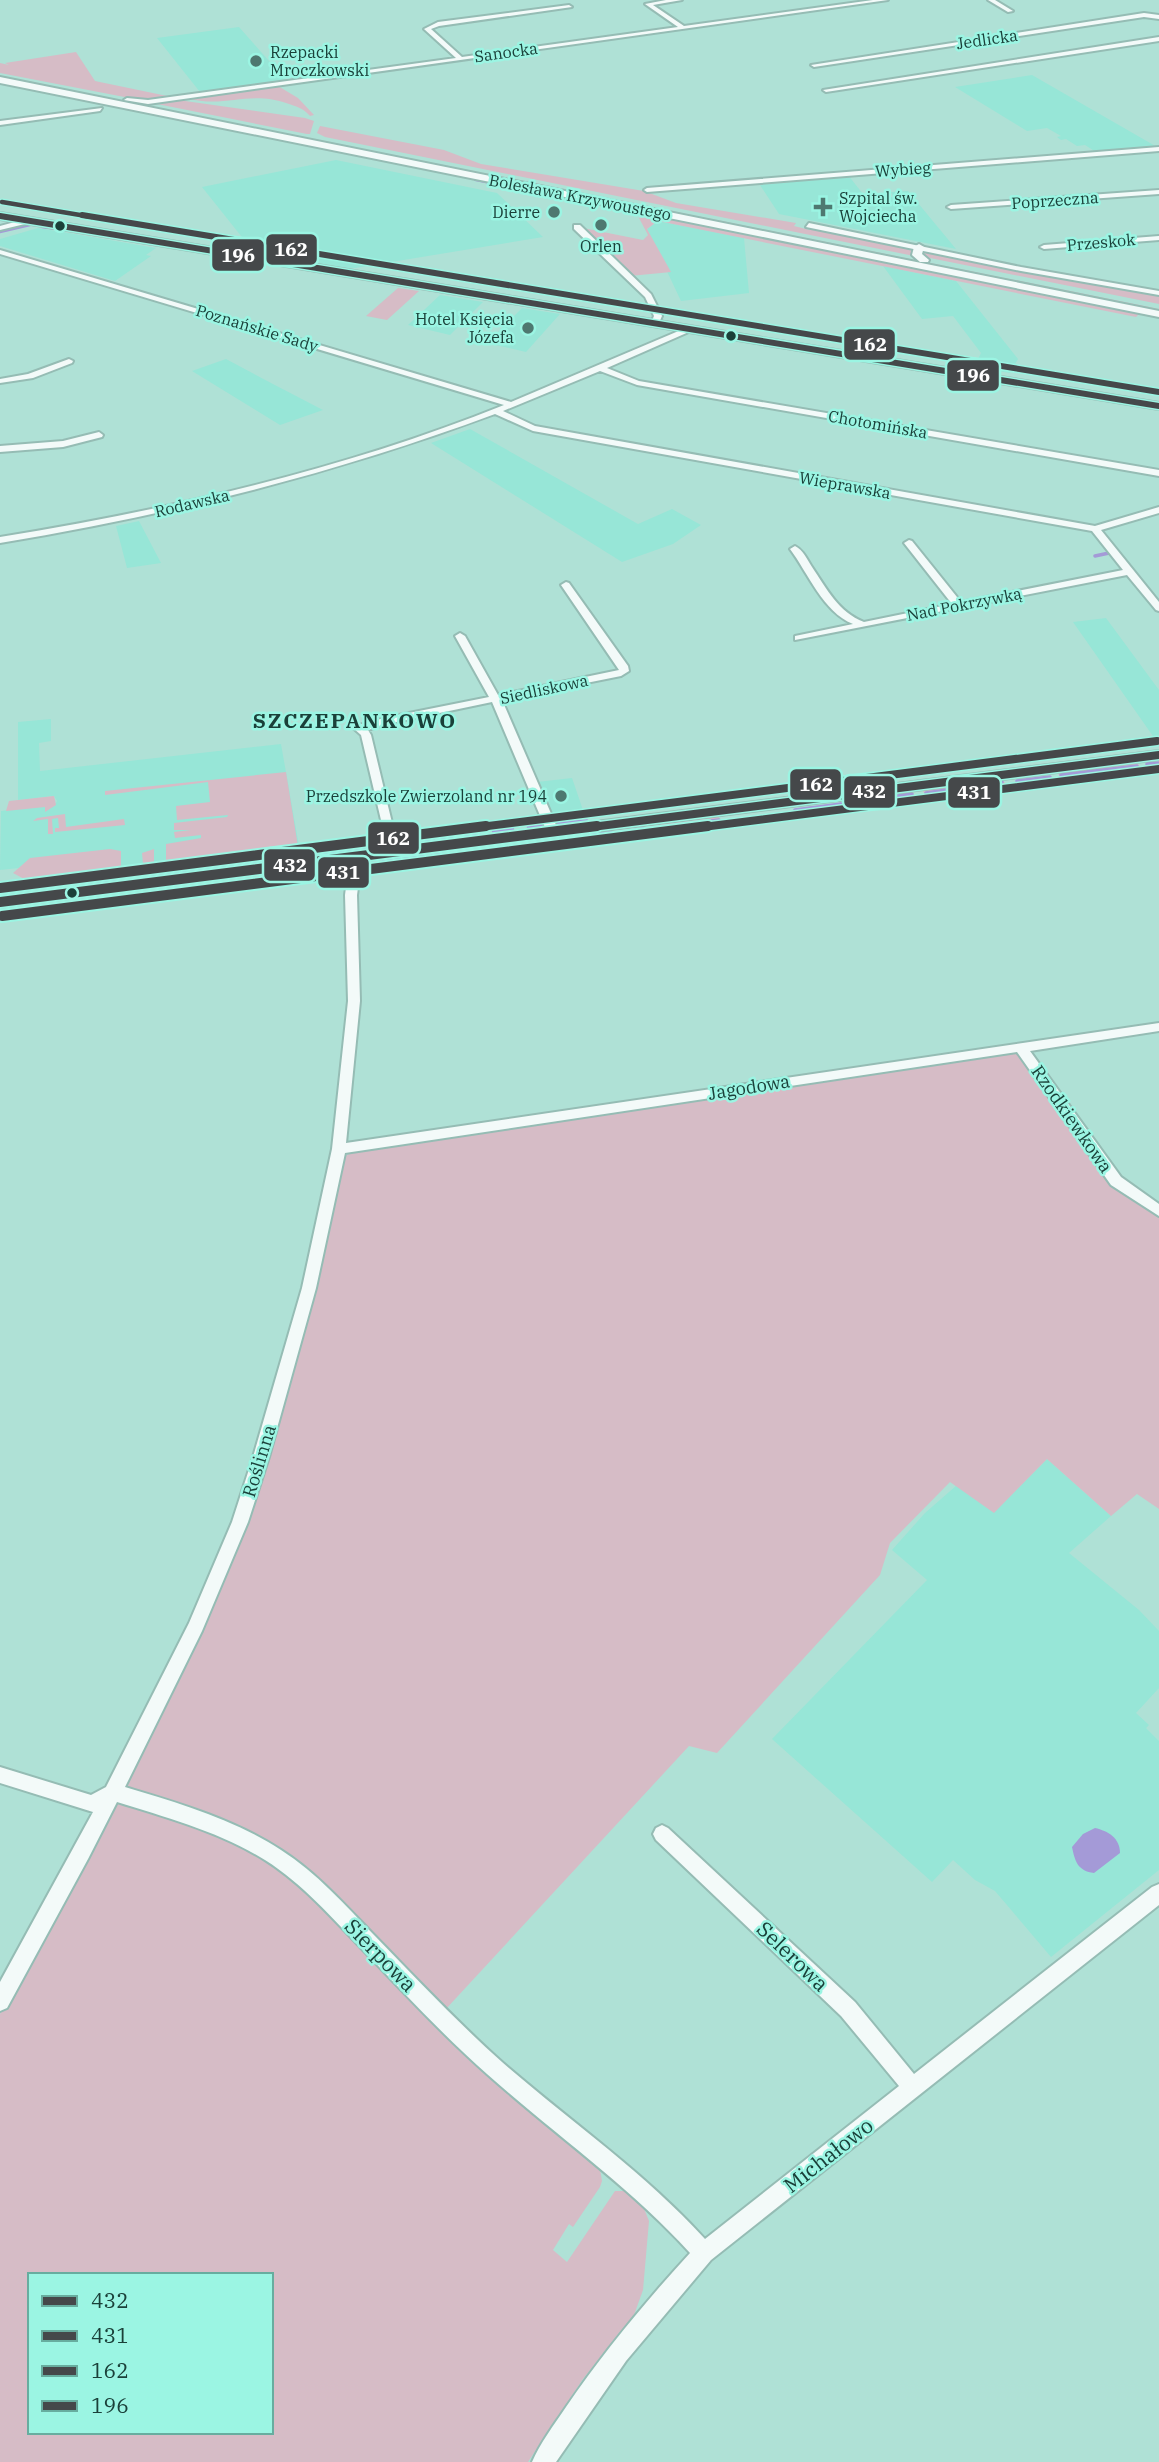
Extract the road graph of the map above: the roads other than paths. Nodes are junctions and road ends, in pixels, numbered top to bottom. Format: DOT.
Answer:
graph roads {
  1 [pos="679,0"];
  2 [pos="885,0"];
  3 [pos="991,0"];
  4 [pos="645,2"];
  5 [pos="569,7"];
  6 [pos="1010,11"];
  7 [pos="1159,18"];
  8 [pos="683,28"];
  9 [pos="1159,39"];
  10 [pos="461,59"];
  11 [pos="814,65"];
  12 [pos="0,75"];
  13 [pos="0,80"];
  14 [pos="826,90"];
  15 [pos="127,100"];
  16 [pos="100,109"];
  17 [pos="0,123"];
  18 [pos="1159,149"];
  19 [pos="647,190"];
  20 [pos="1159,192"];
  21 [pos="951,207"];
  22 [pos="0,216"];
  23 [pos="26,220"];
  24 [pos="809,225"];
  25 [pos="0,228"];
  26 [pos="577,228"];
  27 [pos="1159,238"];
  28 [pos="919,247"];
  29 [pos="1044,247"];
  30 [pos="0,252"];
  31 [pos="923,260"];
  32 [pos="1159,293"];
  33 [pos="1159,307"];
  34 [pos="1159,314"];
  35 [pos="654,323"];
  36 [pos="688,329"];
  37 [pos="69,360"];
  38 [pos="600,368"];
  39 [pos="0,382"];
  40 [pos="513,405"];
  41 [pos="1159,406"];
  42 [pos="498,412"];
  43 [pos="99,435"];
  44 [pos="0,449"];
  45 [pos="1159,473"];
  46 [pos="1159,510"];
  47 [pos="1095,529"];
  48 [pos="0,538"];
  49 [pos="909,543"];
  50 [pos="795,549"];
  51 [pos="1130,571"];
  52 [pos="566,585"];
  53 [pos="958,605"];
  54 [pos="1159,608"];
  55 [pos="862,625"];
  56 [pos="460,636"];
  57 [pos="799,638"];
  58 [pos="494,699"];
  59 [pos="1159,755"];
  60 [pos="553,832"];
  61 [pos="393,852"];
  62 [pos="370,855"];
  63 [pos="342,859"];
  64 [pos="354,872"];
  65 [pos="0,902"];
  66 [pos="1159,1027"];
  67 [pos="1021,1048"];
  68 [pos="339,1149"];
  69 [pos="1159,1211"];
  70 [pos="0,1775"];
  71 [pos="114,1792"];
  72 [pos="662,1834"];
  73 [pos="1159,1893"];
  74 [pos="0,2001"];
  75 [pos="913,2088"];
  76 [pos="704,2253"];
  77 [pos="544,2462"];
  1 -- 4 [label="street"];
  2 -- 8 [label="street, Sanocka"];
  3 -- 6 [label="street"];
  4 -- 8 [label="street"];
  5 -- 10 [label="street"];
  7 -- 11 [label="street, Jedlicka"];
  8 -- 10 [label="street, Sanocka"];
  9 -- 14 [label="street, Jedlicka"];
  10 -- 15 [label="street, Sanocka"];
  12 -- 15 [label="main road, Bolesława Krzywoustego"];
  13 -- 34 [label="main road, Bolesława Krzywoustego"];
  15 -- 31 [label="main road, Bolesława Krzywoustego"];
  16 -- 17 [label="street"];
  18 -- 19 [label="street, Wybieg"];
  20 -- 21 [label="street, Poprzeczna"];
  22 -- 23 [label="main road"];
  23 -- 25 [label="street"];
  23 -- 35 [label="main road"];
  24 -- 28 [label="street"];
  26 -- 35 [label="street"];
  27 -- 29 [label="street, Przeskok"];
  28 -- 31 [label="main road"];
  28 -- 32 [label="street"];
  30 -- 40 [label="street, Poznańskie Sady"];
  31 -- 33 [label="main road, Bolesława Krzywoustego"];
  35 -- 36 [label="main road"];
  36 -- 38 [label="street, Rodawska"];
  36 -- 41 [label="main road"];
  37 -- 39 [label="street"];
  38 -- 40 [label="street, Rodawska"];
  38 -- 45 [label="street, Chotomińska"];
  40 -- 42 [label="street, Rodawska"];
  42 -- 47 [label="street, Wieprawska"];
  42 -- 48 [label="street, Rodawska"];
  43 -- 44 [label="street"];
  46 -- 47 [label="street"];
  47 -- 51 [label="street"];
  49 -- 53 [label="street"];
  50 -- 55 [label="street"];
  51 -- 53 [label="street, Nad Pokrzywką"];
  51 -- 54 [label="street"];
  52 -- 58 [label="street, Siedliskowa"];
  53 -- 55 [label="street, Nad Pokrzywką"];
  55 -- 57 [label="street, Nad Pokrzywką"];
  56 -- 58 [label="street"];
  58 -- 60 [label="street"];
  58 -- 61 [label="street, Siedliskowa"];
  59 -- 60 [label="main road"];
  60 -- 61 [label="main road"];
  61 -- 62 [label="main road"];
  62 -- 63 [label="main road"];
  62 -- 64 [label="street"];
  63 -- 64 [label="street"];
  63 -- 65 [label="main road"];
  64 -- 68 [label="street, Roślinna"];
  66 -- 67 [label="street, Jagodowa"];
  67 -- 68 [label="street, Jagodowa"];
  67 -- 69 [label="street, Rzodkiewkowa"];
  68 -- 71 [label="street, Roślinna"];
  70 -- 71 [label="street"];
  71 -- 74 [label="street, Roślinna"];
  71 -- 76 [label="street, Sierpowa"];
  72 -- 75 [label="street, Selerowa"];
  73 -- 75 [label="street, Michałowo"];
  75 -- 76 [label="street, Michałowo"];
  76 -- 77 [label="street, Michałowo"];
}
